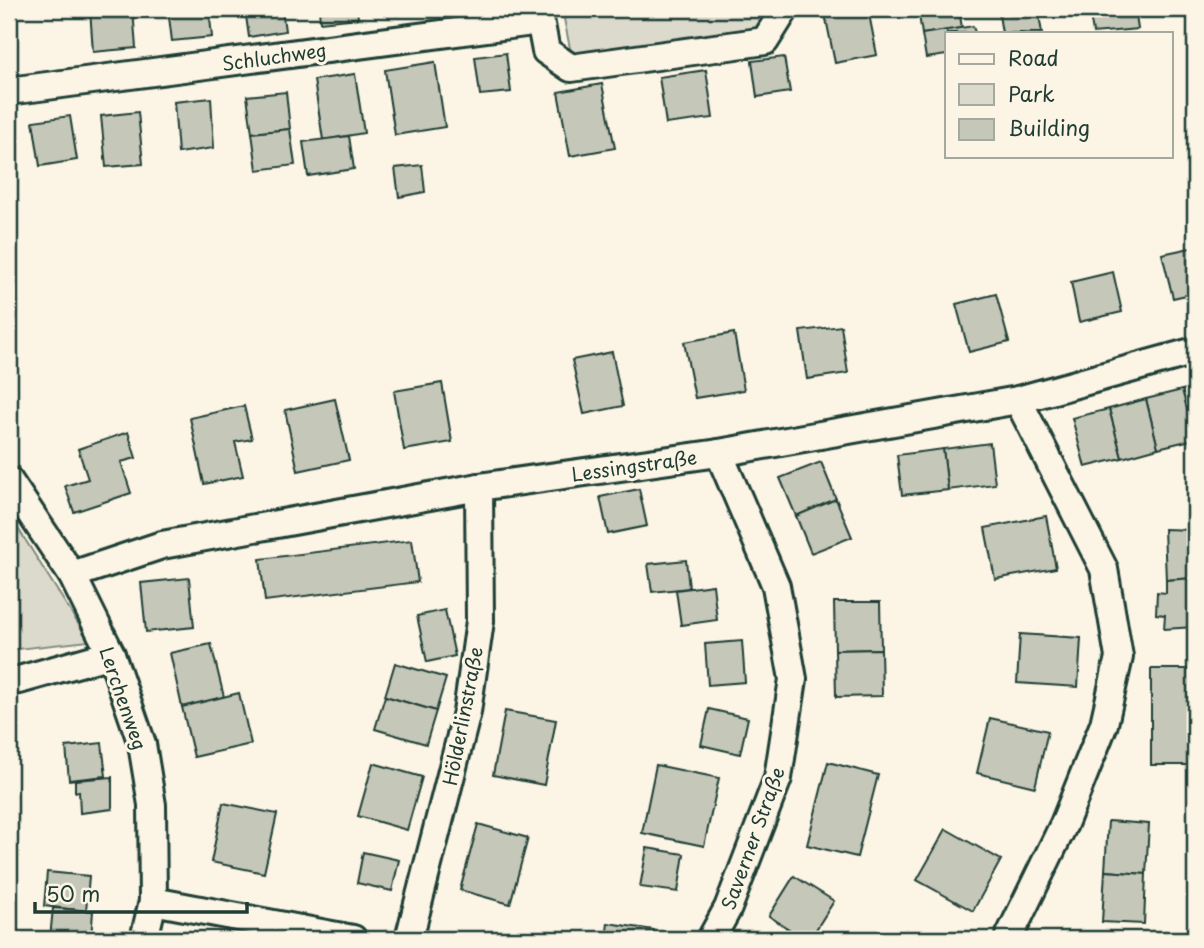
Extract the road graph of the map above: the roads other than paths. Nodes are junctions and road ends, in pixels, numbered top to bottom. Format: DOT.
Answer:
graph roads {
  1 [pos="785,9"];
  2 [pos="539,15"];
  3 [pos="9,91"];
  4 [pos="1195,351"];
  5 [pos="1018,400"];
  6 [pos="719,453"];
  7 [pos="9,481"];
  8 [pos="479,487"];
  9 [pos="72,575"];
  10 [pos="111,654"];
  11 [pos="9,680"];
  12 [pos="153,901"];
  13 [pos="144,939"];
  14 [pos="353,939"];
  15 [pos="409,939"];
  16 [pos="711,939"];
  17 [pos="1008,939"];
  1 -- 2 [label="street, Schluchweg"];
  2 -- 3 [label="street, Schluchweg"];
  4 -- 5 [label="street, Lessingstraße"];
  5 -- 6 [label="street, Lessingstraße"];
  5 -- 17 [label="street"];
  6 -- 8 [label="street, Lessingstraße"];
  6 -- 16 [label="street, Saverner Straße"];
  7 -- 9 [label="street, Lerchenweg"];
  8 -- 9 [label="street, Lessingstraße"];
  8 -- 15 [label="street, Hölderlinstraße"];
  9 -- 10 [label="street, Lerchenweg"];
  10 -- 11 [label="street"];
  10 -- 12 [label="street, Lerchenweg"];
  12 -- 13 [label="street, Lerchenweg"];
  12 -- 14 [label="street"];
}
